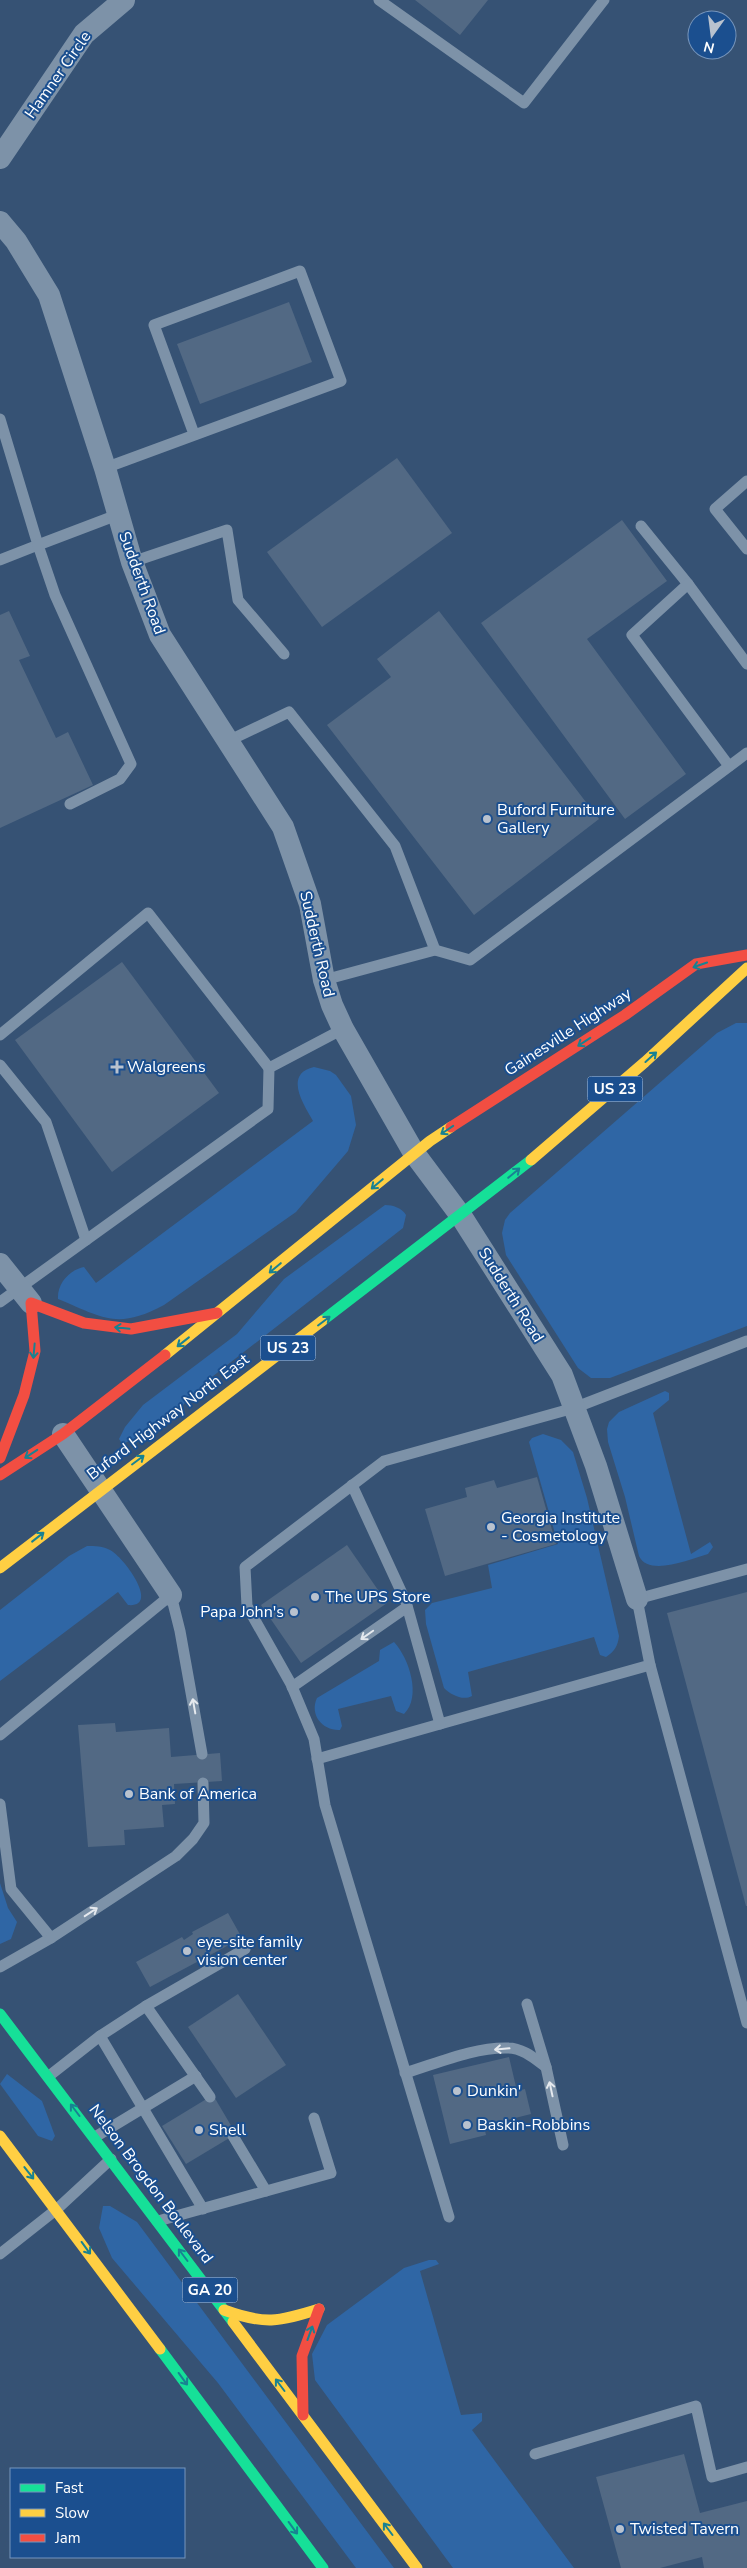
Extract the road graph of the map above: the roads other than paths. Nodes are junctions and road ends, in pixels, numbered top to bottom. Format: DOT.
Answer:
graph roads {
  1 [pos="124,0"];
  2 [pos="379,0"];
  3 [pos="604,0"];
  4 [pos="0,158"];
  5 [pos="0,222"];
  6 [pos="0,419"];
  7 [pos="194,434"];
  8 [pos="105,468"];
  9 [pos="747,481"];
  10 [pos="117,514"];
  11 [pos="641,526"];
  12 [pos="38,545"];
  13 [pos="747,549"];
  14 [pos="0,560"];
  15 [pos="132,562"];
  16 [pos="688,584"];
  17 [pos="284,654"];
  18 [pos="747,664"];
  19 [pos="228,742"];
  20 [pos="747,753"];
  21 [pos="729,766"];
  22 [pos="70,804"];
  23 [pos="435,950"];
  24 [pos="747,955"];
  25 [pos="746,972"];
  26 [pos="324,980"];
  27 [pos="343,1029"];
  28 [pos="0,1035"];
  29 [pos="0,1065"];
  30 [pos="269,1068"];
  31 [pos="414,1153"];
  32 [pos="468,1210"];
  33 [pos="86,1240"];
  34 [pos="0,1264"];
  35 [pos="25,1296"];
  36 [pos="0,1302"];
  37 [pos="221,1312"];
  38 [pos="747,1340"];
  39 [pos="574,1408"];
  40 [pos="63,1434"];
  41 [pos="0,1458"];
  42 [pos="0,1474"];
  43 [pos="352,1485"];
  44 [pos="98,1490"];
  45 [pos="0,1568"];
  46 [pos="747,1569"];
  47 [pos="171,1595"];
  48 [pos="637,1599"];
  49 [pos="407,1607"];
  50 [pos="650,1665"];
  51 [pos="292,1687"];
  52 [pos="440,1724"];
  53 [pos="0,1735"];
  54 [pos="202,1754"];
  55 [pos="317,1759"];
  56 [pos="203,1783"];
  57 [pos="0,1804"];
  58 [pos="50,1938"];
  59 [pos="245,1949"];
  60 [pos="0,1967"];
  61 [pos="527,2004"];
  62 [pos="146,2006"];
  63 [pos="0,2014"];
  64 [pos="747,2023"];
  65 [pos="100,2036"];
  66 [pos="546,2066"];
  67 [pos="405,2073"];
  68 [pos="50,2076"];
  69 [pos="196,2076"];
  70 [pos="210,2097"];
  71 [pos="142,2107"];
  72 [pos="314,2118"];
  73 [pos="0,2136"];
  74 [pos="233,2136"];
  75 [pos="95,2137"];
  76 [pos="563,2146"];
  77 [pos="111,2159"];
  78 [pos="266,2191"];
  79 [pos="57,2209"];
  80 [pos="203,2209"];
  81 [pos="449,2217"];
  82 [pos="158,2221"];
  83 [pos="0,2254"];
  84 [pos="224,2310"];
  85 [pos="303,2415"];
  86 [pos="535,2454"];
  87 [pos="747,2467"];
  88 [pos="323,2568"];
  89 [pos="417,2568"];
  1 -- 4 [label="street, Hamner Circle"];
  2 -- 3 [label="lane"];
  5 -- 8 [label="street, Sudderth Road"];
  6 -- 12 [label="lane"];
  7 -- 7 [label="lane"];
  7 -- 8 [label="lane"];
  8 -- 10 [label="street, Sudderth Road"];
  9 -- 13 [label="lane"];
  10 -- 12 [label="lane"];
  10 -- 15 [label="street, Sudderth Road"];
  11 -- 16 [label="lane"];
  12 -- 14 [label="lane"];
  12 -- 22 [label="lane"];
  15 -- 17 [label="lane"];
  15 -- 19 [label="street, Sudderth Road"];
  16 -- 18 [label="lane"];
  16 -- 21 [label="lane"];
  19 -- 23 [label="lane"];
  19 -- 26 [label="street, Sudderth Road"];
  20 -- 21 [label="lane"];
  21 -- 23 [label="lane"];
  23 -- 26 [label="lane"];
  24 -- 31 [label="main road, Gainesville Highway, one-way"];
  32 -- 25 [label="main road, US 23, one-way"];
  26 -- 27 [label="street, Sudderth Road"];
  27 -- 30 [label="lane"];
  27 -- 31 [label="street, Sudderth Road"];
  28 -- 30 [label="lane"];
  29 -- 33 [label="lane"];
  30 -- 33 [label="lane"];
  31 -- 32 [label="street, Sudderth Road"];
  31 -- 37 [label="main road, one-way"];
  32 -- 39 [label="street, Sudderth Road"];
  44 -- 32 [label="main road, Buford Highway North East / US 23, one-way"];
  33 -- 35 [label="lane"];
  34 -- 35 [label="street"];
  35 -- 36 [label="lane"];
  37 -- 35 [label="main road, one-way"];
  35 -- 41 [label="main road, one-way"];
  37 -- 40 [label="main road, one-way"];
  38 -- 39 [label="lane"];
  39 -- 43 [label="lane"];
  39 -- 48 [label="street, Sudderth Road"];
  40 -- 42 [label="main road, one-way"];
  40 -- 44 [label="street"];
  43 -- 49 [label="lane"];
  43 -- 51 [label="lane"];
  45 -- 44 [label="main road, Buford Highway North East / US 23, one-way"];
  44 -- 47 [label="street"];
  46 -- 48 [label="lane"];
  47 -- 53 [label="lane"];
  54 -- 47 [label="lane, one-way"];
  48 -- 50 [label="lane"];
  49 -- 51 [label="lane, one-way"];
  49 -- 52 [label="lane"];
  50 -- 52 [label="lane"];
  50 -- 64 [label="lane"];
  51 -- 55 [label="lane"];
  52 -- 55 [label="lane"];
  55 -- 67 [label="lane"];
  58 -- 56 [label="lane, one-way"];
  57 -- 58 [label="lane"];
  58 -- 60 [label="lane"];
  59 -- 62 [label="lane"];
  61 -- 66 [label="lane"];
  62 -- 65 [label="lane"];
  62 -- 69 [label="lane"];
  63 -- 68 [label="main road, Nelson Brogdon Boulevard / GA 20"];
  65 -- 68 [label="lane"];
  65 -- 71 [label="lane"];
  66 -- 67 [label="lane, one-way"];
  76 -- 66 [label="lane, one-way"];
  67 -- 81 [label="lane"];
  75 -- 68 [label="main road, Nelson Brogdon Boulevard / GA 20, one-way"];
  69 -- 70 [label="lane"];
  69 -- 71 [label="lane"];
  71 -- 75 [label="lane"];
  71 -- 80 [label="lane"];
  72 -- 78 [label="lane"];
  73 -- 79 [label="main road, one-way"];
  74 -- 78 [label="lane"];
  75 -- 77 [label="main road, Nelson Brogdon Boulevard / GA 20"];
  77 -- 79 [label="lane"];
  77 -- 82 [label="main road, Nelson Brogdon Boulevard / GA 20"];
  78 -- 80 [label="lane"];
  79 -- 83 [label="lane"];
  79 -- 88 [label="main road, one-way"];
  80 -- 82 [label="lane"];
  84 -- 82 [label="main road, Nelson Brogdon Boulevard / GA 20, one-way"];
  85 -- 84 [label="main road, Nelson Brogdon Boulevard / GA 20, one-way"];
  85 -- 84 [label="main road, one-way"];
  89 -- 85 [label="main road, Nelson Brogdon Boulevard / GA 20, one-way"];
  86 -- 87 [label="lane"];
}
